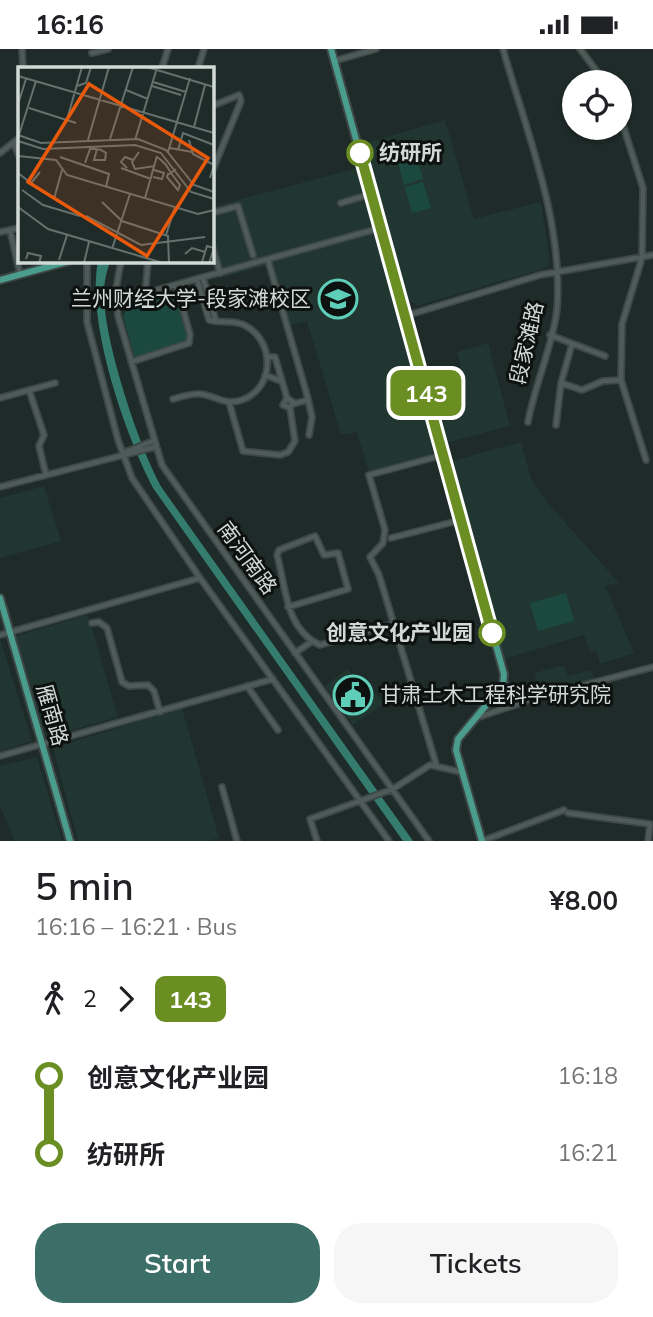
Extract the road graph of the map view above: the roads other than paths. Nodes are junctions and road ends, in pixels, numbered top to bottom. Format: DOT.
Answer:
graph roads {
  1 [pos="22,49"];
  2 [pos="108,49"];
  3 [pos="168,49"];
  4 [pos="204,49"];
  5 [pos="331,49"];
  6 [pos="376,49"];
  7 [pos="503,49"];
  8 [pos="580,49"];
  9 [pos="92,54"];
  10 [pos="334,61"];
  11 [pos="23,67"];
  12 [pos="162,67"];
  13 [pos="198,67"];
  14 [pos="597,70"];
  15 [pos="214,105"];
  16 [pos="18,139"];
  17 [pos="628,140"];
  18 [pos="14,143"];
  19 [pos="0,153"];
  20 [pos="18,153"];
  21 [pos="214,169"];
  22 [pos="371,194"];
  23 [pos="341,203"];
  24 [pos="214,212"];
  25 [pos="18,228"];
  26 [pos="380,228"];
  27 [pos="10,230"];
  28 [pos="0,232"];
  29 [pos="214,252"];
  30 [pos="253,255"];
  31 [pos="653,255"];
  32 [pos="642,258"];
  33 [pos="268,260"];
  34 [pos="60,263"];
  35 [pos="87,263"];
  36 [pos="121,263"];
  37 [pos="148,263"];
  38 [pos="556,271"];
  39 [pos="220,273"];
  40 [pos="20,274"];
  41 [pos="203,278"];
  42 [pos="197,279"];
  43 [pos="0,280"];
  44 [pos="176,285"];
  45 [pos="145,295"];
  46 [pos="117,301"];
  47 [pos="405,316"];
  48 [pos="216,322"];
  49 [pos="550,335"];
  50 [pos="572,344"];
  51 [pos="605,356"];
  52 [pos="268,357"];
  53 [pos="131,362"];
  54 [pos="265,375"];
  55 [pos="621,380"];
  56 [pos="282,382"];
  57 [pos="55,383"];
  58 [pos="561,383"];
  59 [pos="29,390"];
  60 [pos="0,398"];
  61 [pos="287,398"];
  62 [pos="173,399"];
  63 [pos="308,400"];
  64 [pos="229,402"];
  65 [pos="291,406"];
  66 [pos="528,422"];
  67 [pos="556,425"];
  68 [pos="309,435"];
  69 [pos="151,445"];
  70 [pos="122,454"];
  71 [pos="443,455"];
  72 [pos="646,460"];
  73 [pos="46,475"];
  74 [pos="0,487"];
  75 [pos="461,520"];
  76 [pos="391,538"];
  77 [pos="200,578"];
  78 [pos="0,598"];
  79 [pos="288,607"];
  80 [pos="92,623"];
  81 [pos="388,625"];
  82 [pos="10,632"];
  83 [pos="0,635"];
  84 [pos="312,642"];
  85 [pos="295,653"];
  86 [pos="653,667"];
  87 [pos="274,679"];
  88 [pos="503,681"];
  89 [pos="247,686"];
  90 [pos="538,697"];
  91 [pos="160,712"];
  92 [pos="475,719"];
  93 [pos="278,730"];
  94 [pos="42,744"];
  95 [pos="0,756"];
  96 [pos="436,765"];
  97 [pos="461,772"];
  98 [pos="222,787"];
  99 [pos="393,789"];
  100 [pos="364,800"];
  101 [pos="70,841"];
  102 [pos="237,841"];
  103 [pos="317,841"];
  104 [pos="389,841"];
  105 [pos="429,841"];
  106 [pos="482,841"];
  107 [pos="648,841"];
  1 -- 11 [label="street"];
  2 -- 9 [label="street"];
  3 -- 12 [label="street"];
  4 -- 13 [label="street"];
  5 -- 10 [label="main road"];
  6 -- 10 [label="street"];
  7 -- 38 [label="street, 段家滩路"];
  8 -- 14 [label="street"];
  10 -- 22 [label="main road"];
  15 -- 21 [label="street"];
  16 -- 18 [label="street"];
  17 -- 32 [label="street"];
  18 -- 19 [label="street"];
  18 -- 20 [label="street"];
  22 -- 23 [label="street"];
  22 -- 26 [label="main road"];
  24 -- 30 [label="street"];
  25 -- 27 [label="street"];
  26 -- 33 [label="street"];
  26 -- 47 [label="main road"];
  27 -- 28 [label="street"];
  27 -- 40 [label="street"];
  29 -- 39 [label="street"];
  31 -- 32 [label="street"];
  32 -- 38 [label="street"];
  32 -- 55 [label="street"];
  33 -- 39 [label="street"];
  33 -- 63 [label="street"];
  34 -- 40 [label="main road"];
  35 -- 70 [label="street"];
  36 -- 46 [label="street, 南河南路"];
  37 -- 45 [label="street"];
  38 -- 47 [label="street"];
  38 -- 49 [label="street, 段家滩路"];
  39 -- 41 [label="street"];
  40 -- 43 [label="main road"];
  41 -- 42 [label="street"];
  41 -- 48 [label="street"];
  42 -- 44 [label="street"];
  42 -- 48 [label="street"];
  44 -- 45 [label="street"];
  44 -- 53 [label="street"];
  45 -- 46 [label="street"];
  46 -- 53 [label="street, 南河南路"];
  47 -- 71 [label="main road"];
  48 -- 52 [label="street"];
  49 -- 50 [label="street"];
  49 -- 66 [label="street, 段家滩路"];
  50 -- 51 [label="street"];
  50 -- 58 [label="street"];
  52 -- 54 [label="street"];
  52 -- 56 [label="street"];
  53 -- 69 [label="street, 南河南路"];
  54 -- 56 [label="street"];
  54 -- 64 [label="street"];
  55 -- 58 [label="street"];
  55 -- 72 [label="street"];
  56 -- 61 [label="street"];
  57 -- 59 [label="street"];
  58 -- 67 [label="street"];
  59 -- 60 [label="street"];
  59 -- 73 [label="street"];
  61 -- 65 [label="street"];
  61 -- 65 [label="street"];
  62 -- 64 [label="street"];
  63 -- 65 [label="street"];
  63 -- 68 [label="street"];
  64 -- 65 [label="street"];
  69 -- 70 [label="street"];
  69 -- 85 [label="street, 南河南路"];
  70 -- 73 [label="street"];
  70 -- 77 [label="street"];
  71 -- 75 [label="main road"];
  71 -- 96 [label="street"];
  73 -- 74 [label="street"];
  75 -- 76 [label="street"];
  75 -- 88 [label="main road"];
  77 -- 82 [label="street"];
  77 -- 87 [label="street"];
  78 -- 82 [label="main road, 雁南路"];
  79 -- 79 [label="street"];
  79 -- 84 [label="street"];
  80 -- 91 [label="street"];
  81 -- 84 [label="street"];
  82 -- 83 [label="street"];
  82 -- 94 [label="main road, 雁南路"];
  84 -- 85 [label="street"];
  85 -- 99 [label="street, 南河南路"];
  86 -- 90 [label="street"];
  87 -- 89 [label="street"];
  87 -- 100 [label="street"];
  88 -- 90 [label="street"];
  88 -- 92 [label="main road"];
  89 -- 91 [label="street"];
  89 -- 93 [label="street"];
  90 -- 92 [label="street"];
  91 -- 94 [label="street"];
  92 -- 97 [label="main road"];
  94 -- 95 [label="street"];
  94 -- 101 [label="main road, 雁南路"];
  96 -- 97 [label="street"];
  96 -- 99 [label="street"];
  97 -- 106 [label="main road"];
  98 -- 102 [label="street"];
  99 -- 100 [label="street"];
  99 -- 105 [label="street, 南河南路"];
  100 -- 103 [label="street"];
  100 -- 104 [label="street"];
  106 -- 107 [label="street"];
}
